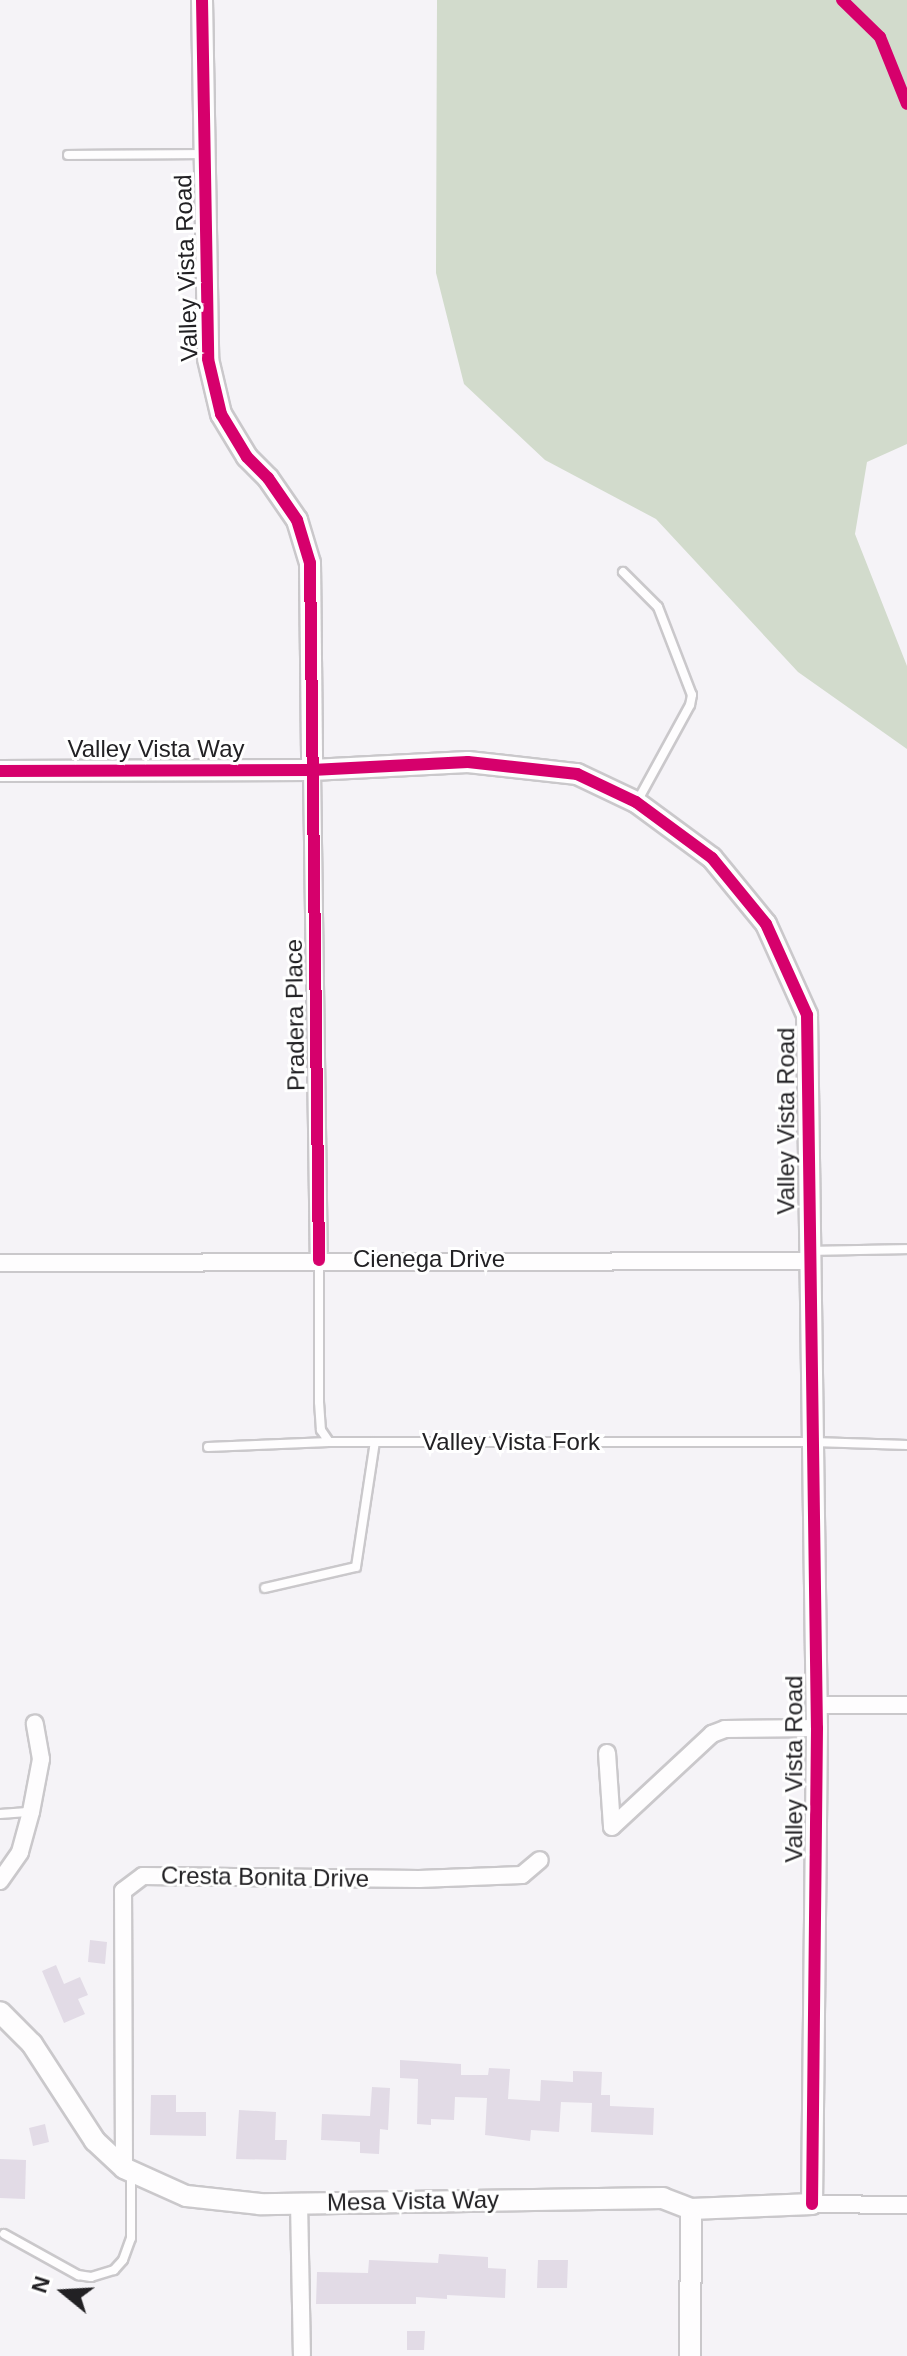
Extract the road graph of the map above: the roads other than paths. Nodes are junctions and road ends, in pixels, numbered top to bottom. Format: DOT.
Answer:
graph roads {
  1 [pos="202,0"];
  2 [pos="205,154"];
  3 [pos="68,155"];
  4 [pos="623,572"];
  5 [pos="312,770"];
  6 [pos="0,771"];
  7 [pos="636,802"];
  8 [pos="907,1249"];
  9 [pos="810,1256"];
  10 [pos="319,1260"];
  11 [pos="0,1263"];
  12 [pos="329,1442"];
  13 [pos="375,1442"];
  14 [pos="814,1442"];
  15 [pos="907,1445"];
  16 [pos="208,1447"];
  17 [pos="265,1588"];
  18 [pos="817,1705"];
  19 [pos="907,1705"];
  20 [pos="35,1724"];
  21 [pos="817,1728"];
  22 [pos="607,1753"];
  23 [pos="31,1812"];
  24 [pos="0,1814"];
  25 [pos="540,1860"];
  26 [pos="0,1881"];
  27 [pos="0,2012"];
  28 [pos="127,2170"];
  29 [pos="299,2202"];
  30 [pos="812,2204"];
  31 [pos="907,2205"];
  32 [pos="691,2209"];
  33 [pos="4,2234"];
  34 [pos="302,2355"];
  35 [pos="690,2356"];
  1 -- 2 [label="street, Valley Vista Road"];
  2 -- 3 [label="lane"];
  2 -- 5 [label="street, Valley Vista Road"];
  4 -- 7 [label="lane"];
  5 -- 6 [label="street, Valley Vista Way"];
  5 -- 7 [label="street, Valley Vista Road"];
  5 -- 10 [label="street, Pradera Place"];
  7 -- 9 [label="street, Valley Vista Road"];
  8 -- 9 [label="lane"];
  9 -- 10 [label="street, Cienega Drive"];
  9 -- 14 [label="street, Valley Vista Road"];
  10 -- 11 [label="street, Cienega Drive"];
  10 -- 12 [label="lane, Pradera Place"];
  12 -- 13 [label="lane, Valley Vista Fork"];
  12 -- 16 [label="lane, Valley Vista Fork"];
  13 -- 14 [label="lane, Valley Vista Fork"];
  13 -- 17 [label="lane"];
  14 -- 15 [label="lane, Valley Vista Fork"];
  14 -- 18 [label="street, Valley Vista Road"];
  18 -- 19 [label="street"];
  18 -- 21 [label="street, Valley Vista Road"];
  20 -- 23 [label="street"];
  21 -- 22 [label="street"];
  21 -- 30 [label="street, Valley Vista Road"];
  23 -- 24 [label="lane"];
  23 -- 26 [label="street"];
  25 -- 28 [label="street, Cresta Bonita Drive"];
  27 -- 28 [label="street, Mesa Vista Way"];
  28 -- 29 [label="street, Mesa Vista Way"];
  28 -- 33 [label="lane"];
  29 -- 32 [label="street, Mesa Vista Way"];
  29 -- 34 [label="street"];
  30 -- 31 [label="street, Mesa Vista Way"];
  30 -- 32 [label="street, Mesa Vista Way"];
  32 -- 35 [label="street"];
}
